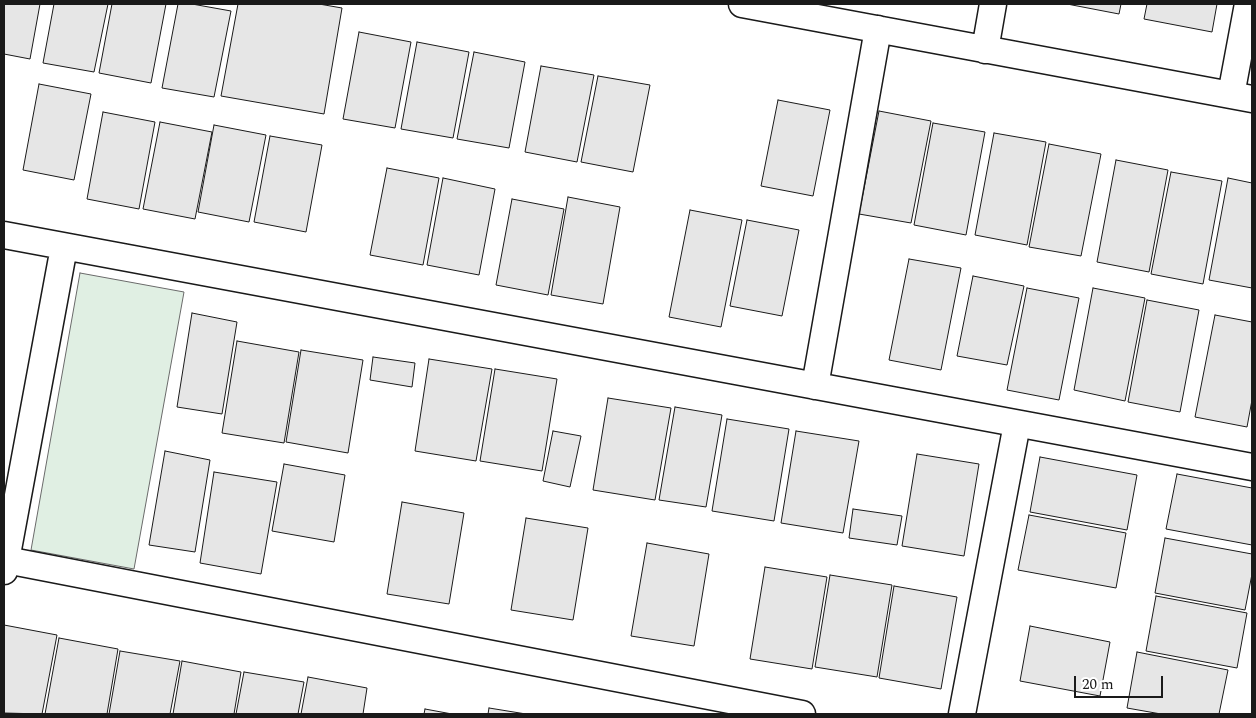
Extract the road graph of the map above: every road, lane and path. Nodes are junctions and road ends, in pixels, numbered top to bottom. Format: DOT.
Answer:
graph roads {
  1 [pos="742,4"];
  2 [pos="993,4"];
  3 [pos="1248,4"];
  4 [pos="878,29"];
  5 [pos="985,50"];
  6 [pos="1242,97"];
  7 [pos="4,235"];
  8 [pos="64,247"];
  9 [pos="815,386"];
  10 [pos="1017,424"];
  11 [pos="1252,467"];
  12 [pos="5,566"];
  13 [pos="802,714"];
  14 [pos="962,714"];
  1 -- 4 [label="street"];
  2 -- 5 [label="street"];
  3 -- 6 [label="street"];
  4 -- 5 [label="street"];
  4 -- 9 [label="street"];
  5 -- 6 [label="street"];
  7 -- 8 [label="street"];
  8 -- 9 [label="street"];
  8 -- 12 [label="street"];
  9 -- 10 [label="street"];
  10 -- 11 [label="street"];
  10 -- 14 [label="street"];
  12 -- 13 [label="street"];
}
